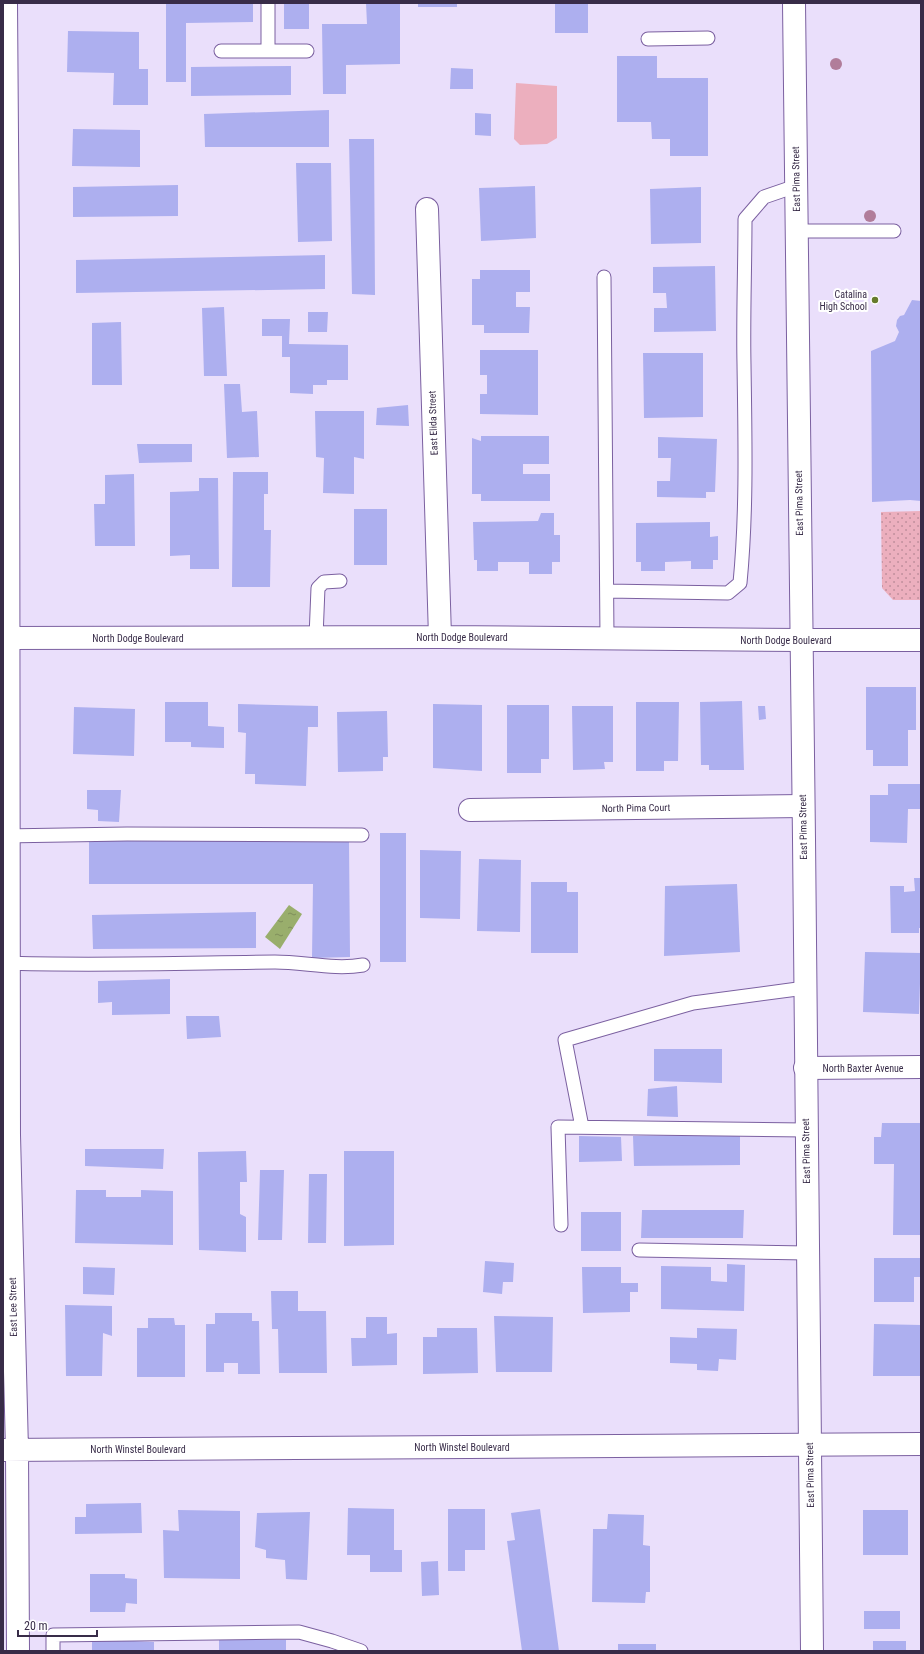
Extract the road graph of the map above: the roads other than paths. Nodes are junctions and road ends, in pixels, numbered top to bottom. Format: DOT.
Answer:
graph roads {
  1 [pos="268,3"];
  2 [pos="794,3"];
  3 [pos="5,8"];
  4 [pos="708,38"];
  5 [pos="648,39"];
  6 [pos="221,51"];
  7 [pos="268,51"];
  8 [pos="307,51"];
  9 [pos="5,81"];
  10 [pos="796,186"];
  11 [pos="427,209"];
  12 [pos="796,230"];
  13 [pos="894,231"];
  14 [pos="6,271"];
  15 [pos="604,277"];
  16 [pos="6,368"];
  17 [pos="340,581"];
  18 [pos="607,591"];
  19 [pos="316,637"];
  20 [pos="440,637"];
  21 [pos="6,638"];
  22 [pos="607,638"];
  23 [pos="801,640"];
  24 [pos="921,640"];
  25 [pos="6,797"];
  26 [pos="803,806"];
  27 [pos="470,810"];
  28 [pos="362,835"];
  29 [pos="6,836"];
  30 [pos="363,965"];
  31 [pos="6,972"];
  32 [pos="805,988"];
  33 [pos="921,1067"];
  34 [pos="806,1068"];
  35 [pos="6,1117"];
  36 [pos="582,1127"];
  37 [pos="806,1130"];
  38 [pos="561,1225"];
  39 [pos="7,1249"];
  40 [pos="640,1250"];
  41 [pos="807,1253"];
  42 [pos="921,1444"];
  43 [pos="809,1445"];
  44 [pos="10,1450"];
  45 [pos="18,1651"];
  46 [pos="53,1651"];
  47 [pos="360,1651"];
  48 [pos="812,1651"];
  1 -- 7 [label="lane"];
  2 -- 10 [label="street, East Pima Street"];
  3 -- 9 [label="street, East Lee Street"];
  4 -- 5 [label="lane"];
  6 -- 7 [label="lane"];
  7 -- 8 [label="lane"];
  9 -- 14 [label="street, East Lee Street"];
  10 -- 12 [label="street, East Pima Street"];
  10 -- 18 [label="lane"];
  11 -- 20 [label="street, East Elida Street"];
  12 -- 13 [label="lane"];
  12 -- 23 [label="street, East Pima Street"];
  14 -- 16 [label="street, East Lee Street"];
  15 -- 18 [label="lane"];
  16 -- 21 [label="street, East Lee Street"];
  17 -- 19 [label="lane"];
  18 -- 22 [label="lane"];
  19 -- 20 [label="street, North Dodge Boulevard"];
  19 -- 21 [label="street, North Dodge Boulevard"];
  20 -- 22 [label="street, North Dodge Boulevard"];
  21 -- 25 [label="street, East Lee Street"];
  22 -- 23 [label="street, North Dodge Boulevard"];
  23 -- 24 [label="street, North Dodge Boulevard"];
  23 -- 26 [label="street, East Pima Street"];
  25 -- 29 [label="street, East Lee Street"];
  26 -- 27 [label="street, North Pima Court"];
  26 -- 32 [label="street, East Pima Street"];
  28 -- 29 [label="lane"];
  29 -- 31 [label="street, East Lee Street"];
  30 -- 31 [label="lane"];
  31 -- 35 [label="street, East Lee Street"];
  32 -- 34 [label="street, East Pima Street"];
  32 -- 36 [label="lane"];
  33 -- 34 [label="street, North Baxter Avenue"];
  34 -- 37 [label="street, East Pima Street"];
  35 -- 39 [label="street, East Lee Street"];
  36 -- 37 [label="lane"];
  36 -- 38 [label="lane"];
  37 -- 41 [label="street, East Pima Street"];
  39 -- 44 [label="street, East Lee Street"];
  40 -- 41 [label="lane"];
  41 -- 43 [label="street, East Pima Street"];
  42 -- 43 [label="street, North Winstel Boulevard"];
  43 -- 44 [label="street, North Winstel Boulevard"];
  43 -- 48 [label="street, East Pima Street"];
  44 -- 45 [label="street, East Lee Street"];
  46 -- 47 [label="lane"];
}
